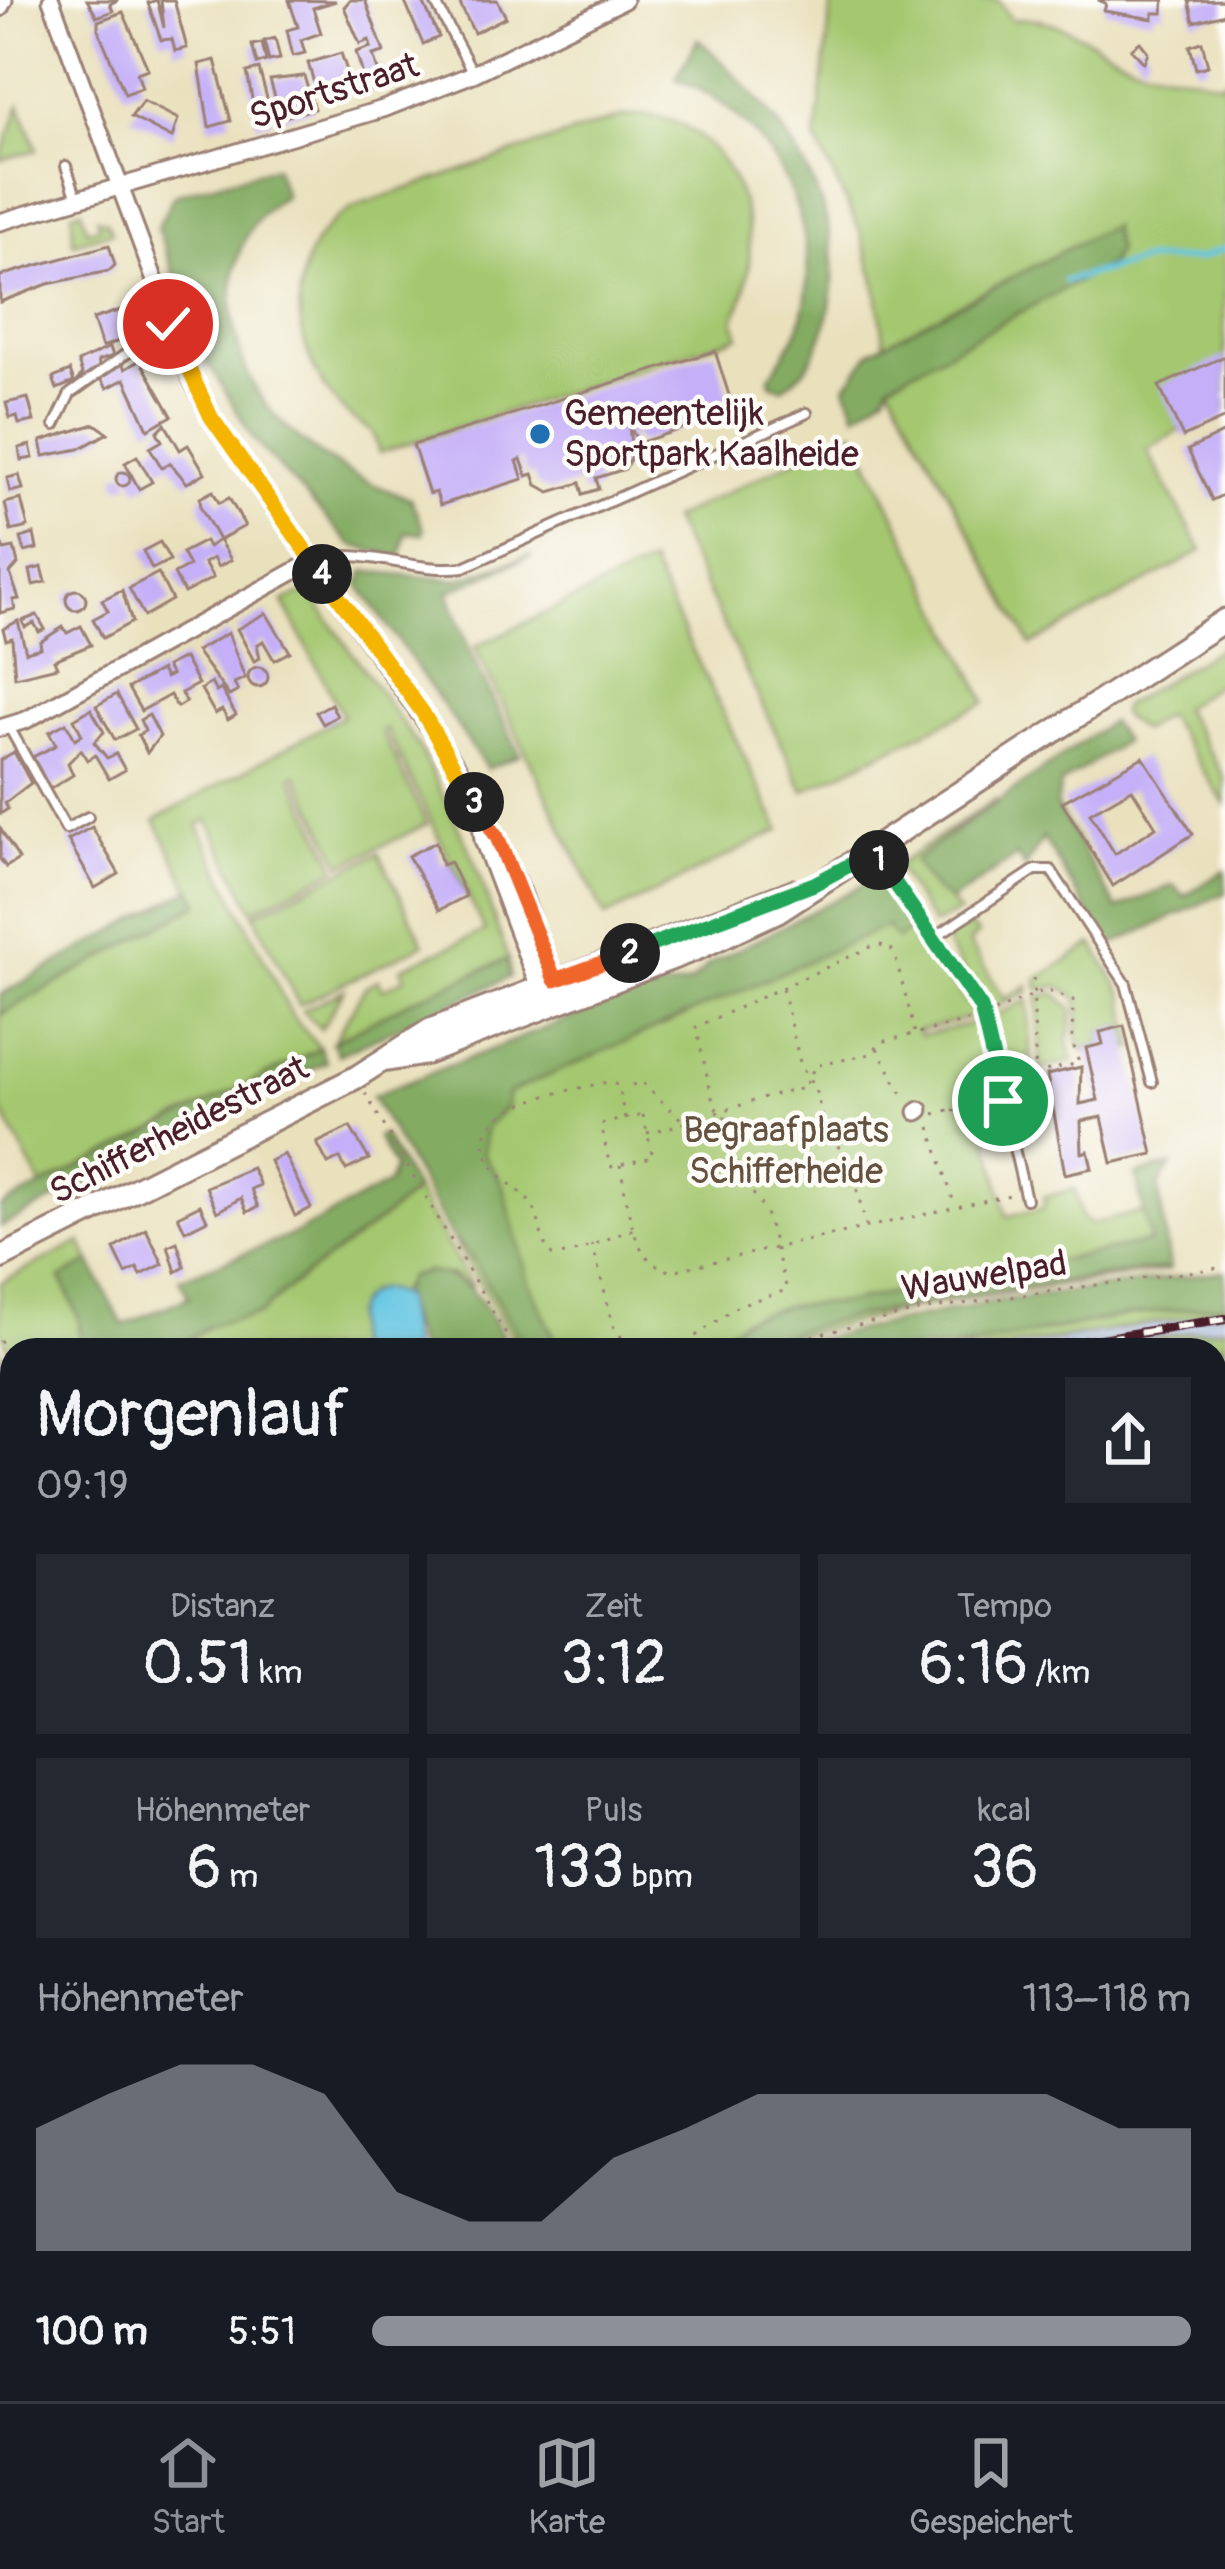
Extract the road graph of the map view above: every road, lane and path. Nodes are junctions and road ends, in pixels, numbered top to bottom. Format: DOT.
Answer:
graph roads {
  1 [pos="51,0"];
  2 [pos="434,0"];
  3 [pos="624,0"];
  4 [pos="473,74"];
  5 [pos="67,166"];
  6 [pos="120,188"];
  7 [pos="78,200"];
  8 [pos="0,222"];
  9 [pos="168,324"];
  10 [pos="807,413"];
  11 [pos="55,424"];
  12 [pos="313,561"];
  13 [pos="1225,620"];
  14 [pos="4,727"];
  15 [pos="88,818"];
  16 [pos="874,852"];
  17 [pos="814,884"];
  18 [pos="932,939"];
  19 [pos="1033,972"];
  20 [pos="546,983"];
  21 [pos="782,987"];
  22 [pos="1033,994"];
  23 [pos="556,1004"];
  24 [pos="983,1018"];
  25 [pos="915,1033"];
  26 [pos="388,1060"];
  27 [pos="1036,1073"];
  28 [pos="355,1078"];
  29 [pos="809,1078"];
  30 [pos="1152,1082"];
  31 [pos="632,1084"];
  32 [pos="1003,1104"];
  33 [pos="952,1110"];
  34 [pos="719,1112"];
  35 [pos="626,1119"];
  36 [pos="686,1124"];
  37 [pos="647,1133"];
  38 [pos="620,1165"];
  39 [pos="1024,1195"];
  40 [pos="866,1226"];
  41 [pos="635,1229"];
  42 [pos="592,1242"];
  43 [pos="777,1247"];
  44 [pos="0,1258"];
  45 [pos="1225,1267"];
  46 [pos="508,1338"];
  47 [pos="622,1338"];
  48 [pos="693,1338"];
  49 [pos="804,1338"];
  1 -- 6 [label="street"];
  2 -- 4 [label="lane"];
  3 -- 4 [label="street, Sportstraat"];
  4 -- 6 [label="street, Sportstraat"];
  5 -- 7 [label="lane"];
  6 -- 7 [label="street, Sportstraat"];
  6 -- 9 [label="street"];
  7 -- 8 [label="street, Sportstraat"];
  9 -- 11 [label="lane"];
  9 -- 12 [label="street"];
  10 -- 12 [label="lane"];
  12 -- 14 [label="street"];
  12 -- 20 [label="street"];
  13 -- 16 [label="street, Schifferheidestraat"];
  14 -- 15 [label="lane"];
  16 -- 17 [label="street, Schifferheidestraat"];
  16 -- 18 [label="lane"];
  17 -- 20 [label="street, Schifferheidestraat"];
  17 -- 23 [label="street, Schifferheidestraat"];
  18 -- 24 [label="lane"];
  18 -- 30 [label="lane"];
  19 -- 22 [label="path"];
  20 -- 23 [label="street"];
  20 -- 26 [label="street, Schifferheidestraat"];
  21 -- 25 [label="path"];
  21 -- 29 [label="path"];
  21 -- 34 [label="path"];
  22 -- 24 [label="path"];
  22 -- 27 [label="path"];
  22 -- 27 [label="path"];
  23 -- 26 [label="street, Schifferheidestraat"];
  24 -- 25 [label="path"];
  24 -- 32 [label="lane"];
  25 -- 29 [label="path"];
  26 -- 28 [label="street, Schifferheidestraat"];
  27 -- 32 [label="path"];
  28 -- 44 [label="street, Schifferheidestraat"];
  28 -- 46 [label="path"];
  29 -- 34 [label="path"];
  29 -- 40 [label="path"];
  31 -- 36 [label="path"];
  32 -- 33 [label="path"];
  32 -- 39 [label="lane"];
  34 -- 36 [label="path"];
  34 -- 43 [label="path"];
  35 -- 37 [label="path"];
  35 -- 38 [label="path"];
  35 -- 42 [label="path"];
  36 -- 37 [label="path"];
  37 -- 38 [label="path"];
  38 -- 41 [label="path"];
  39 -- 40 [label="path"];
  40 -- 43 [label="path"];
  41 -- 42 [label="path"];
  41 -- 43 [label="path"];
  42 -- 47 [label="path"];
  43 -- 48 [label="path"];
  45 -- 49 [label="path, Wauwelpad"];
}
